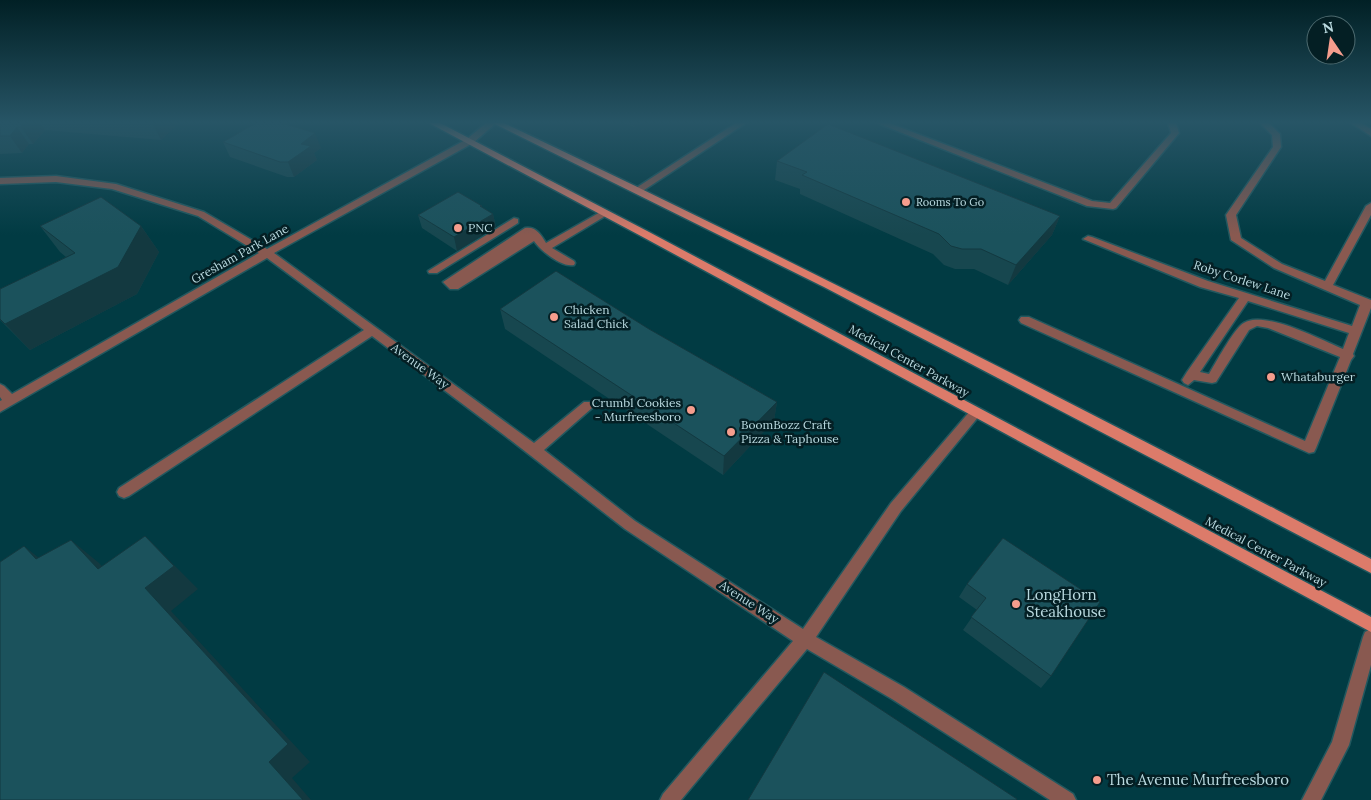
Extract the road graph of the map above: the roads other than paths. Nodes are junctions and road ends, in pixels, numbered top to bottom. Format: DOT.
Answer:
graph roads {
  1 [pos="435,160"];
  2 [pos="506,160"];
  3 [pos="576,160"];
  4 [pos="684,160"];
  5 [pos="977,160"];
  6 [pos="1152,160"];
  7 [pos="1268,160"];
  8 [pos="0,181"];
  9 [pos="638,190"];
  10 [pos="1371,206"];
  11 [pos="604,213"];
  12 [pos="525,228"];
  13 [pos="1088,239"];
  14 [pos="544,248"];
  15 [pos="267,253"];
  16 [pos="570,263"];
  17 [pos="1327,287"];
  18 [pos="1246,296"];
  19 [pos="1369,304"];
  20 [pos="1025,320"];
  21 [pos="373,330"];
  22 [pos="1356,331"];
  23 [pos="1348,356"];
  24 [pos="1190,375"];
  25 [pos="0,389"];
  26 [pos="1182,391"];
  27 [pos="6,404"];
  28 [pos="588,405"];
  29 [pos="975,413"];
  30 [pos="534,451"];
  31 [pos="124,492"];
  32 [pos="1371,566"];
  33 [pos="1371,625"];
  34 [pos="1371,637"];
  35 [pos="806,639"];
  36 [pos="669,800"];
  37 [pos="1067,800"];
  38 [pos="1311,800"];
  1 -- 15 [label="street, Gresham Park Lane"];
  2 -- 11 [label="main road, Medical Center Parkway"];
  3 -- 9 [label="main road"];
  4 -- 9 [label="street"];
  5 -- 6 [label="street"];
  7 -- 17 [label="street"];
  8 -- 15 [label="street, Avenue Way"];
  9 -- 32 [label="main road"];
  10 -- 17 [label="street"];
  11 -- 14 [label="street"];
  11 -- 29 [label="main road, Medical Center Parkway"];
  12 -- 12 [label="street"];
  12 -- 14 [label="street"];
  13 -- 18 [label="street, Roby Corlew Lane"];
  14 -- 16 [label="street"];
  15 -- 21 [label="street, Avenue Way"];
  15 -- 27 [label="street, Gresham Park Lane"];
  17 -- 19 [label="street"];
  18 -- 22 [label="street, Roby Corlew Lane"];
  18 -- 24 [label="street"];
  19 -- 22 [label="street"];
  20 -- 26 [label="street"];
  21 -- 30 [label="street, Avenue Way"];
  21 -- 31 [label="street"];
  22 -- 23 [label="street"];
  23 -- 24 [label="street"];
  23 -- 26 [label="street"];
  24 -- 26 [label="street"];
  25 -- 27 [label="street"];
  28 -- 30 [label="street"];
  29 -- 33 [label="main road, Medical Center Parkway"];
  29 -- 35 [label="street"];
  30 -- 35 [label="street, Avenue Way"];
  34 -- 38 [label="street"];
  35 -- 36 [label="street"];
  35 -- 37 [label="street, Avenue Way"];
}
